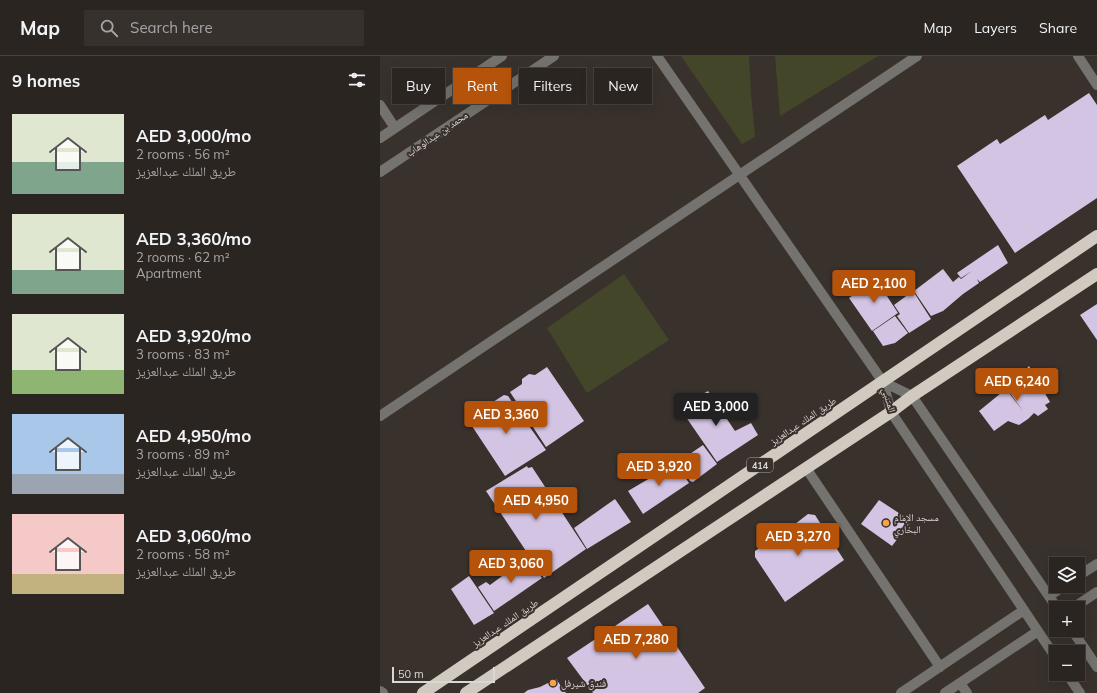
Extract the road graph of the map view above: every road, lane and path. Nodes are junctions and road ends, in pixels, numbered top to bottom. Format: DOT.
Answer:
graph roads {
  1 [pos="502,56"];
  2 [pos="554,56"];
  3 [pos="657,56"];
  4 [pos="917,56"];
  5 [pos="1078,56"];
  6 [pos="1097,85"];
  7 [pos="380,105"];
  8 [pos="395,128"];
  9 [pos="380,138"];
  10 [pos="380,172"];
  11 [pos="740,175"];
  12 [pos="1097,236"];
  13 [pos="1097,274"];
  14 [pos="883,382"];
  15 [pos="912,396"];
  16 [pos="891,412"];
  17 [pos="380,416"];
  18 [pos="806,468"];
  19 [pos="1097,564"];
  20 [pos="1085,572"];
  21 [pos="1097,592"];
  22 [pos="1054,593"];
  23 [pos="1049,596"];
  24 [pos="1052,601"];
  25 [pos="1084,601"];
  26 [pos="1024,610"];
  27 [pos="1038,631"];
  28 [pos="1077,637"];
  29 [pos="1049,648"];
  30 [pos="940,667"];
  31 [pos="1097,667"];
  32 [pos="1072,681"];
  33 [pos="960,683"];
  34 [pos="380,691"];
  35 [pos="383,693"];
  36 [pos="423,693"];
  37 [pos="466,693"];
  38 [pos="901,693"];
  39 [pos="945,693"];
  40 [pos="967,693"];
  41 [pos="1080,693"];
  1 -- 8 [label="street"];
  2 -- 10 [label="street, محمد بن عبدالوهاب"];
  3 -- 11 [label="street"];
  4 -- 11 [label="street"];
  5 -- 6 [label="street"];
  7 -- 8 [label="street"];
  8 -- 9 [label="street"];
  11 -- 14 [label="street"];
  11 -- 17 [label="street"];
  12 -- 14 [label="highway, طريق الملك عبدالعزيز / 414"];
  13 -- 15 [label="highway, 414"];
  14 -- 15 [label="street, المتنبي"];
  14 -- 16 [label="street, المتنبي"];
  14 -- 36 [label="highway, طريق الملك عبدالعزيز / 414"];
  15 -- 16 [label="highway, 414"];
  15 -- 23 [label="street, المتنبي"];
  16 -- 18 [label="highway, 414"];
  16 -- 26 [label="street, المتنبي"];
  18 -- 30 [label="street"];
  18 -- 37 [label="highway, 414"];
  19 -- 20 [label="street"];
  21 -- 25 [label="street"];
  22 -- 23 [label="street"];
  23 -- 24 [label="street, المتنبي"];
  26 -- 27 [label="street, المتنبي"];
  26 -- 30 [label="street"];
  27 -- 29 [label="street, المتنبي"];
  27 -- 33 [label="street"];
  28 -- 31 [label="street"];
  30 -- 38 [label="street"];
  32 -- 41 [label="street"];
  33 -- 39 [label="street"];
  33 -- 40 [label="street"];
  34 -- 35 [label="street"];
}
